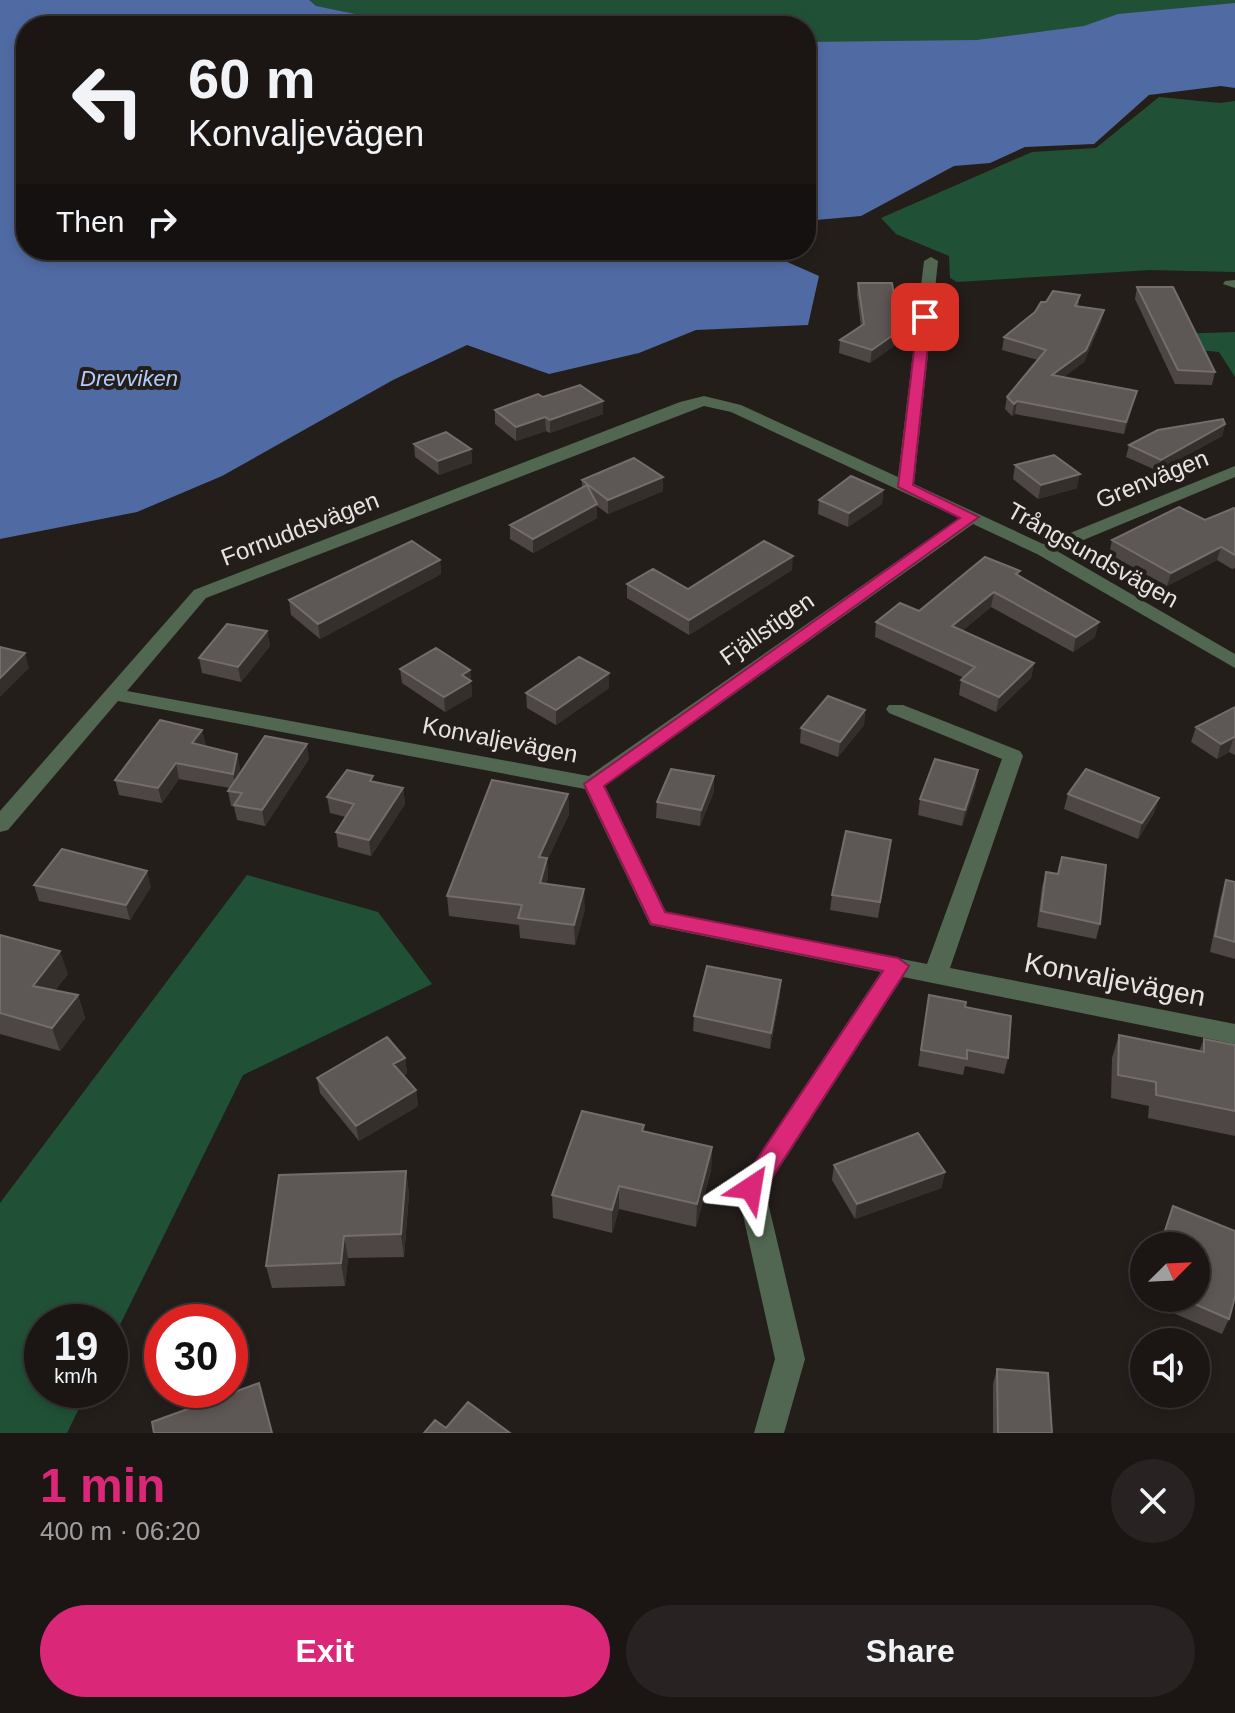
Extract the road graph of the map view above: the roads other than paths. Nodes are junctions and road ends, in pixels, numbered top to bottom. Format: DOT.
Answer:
graph roads {
  1 [pos="931,261"];
  2 [pos="704,401"];
  3 [pos="1235,471"];
  4 [pos="905,487"];
  5 [pos="971,517"];
  6 [pos="1043,550"];
  7 [pos="1235,662"];
  8 [pos="113,694"];
  9 [pos="896,709"];
  10 [pos="593,784"];
  11 [pos="0,825"];
  12 [pos="898,966"];
  13 [pos="936,973"];
  14 [pos="1235,1034"];
  15 [pos="769,1433"];
  1 -- 4 [label="street"];
  2 -- 4 [label="street, Trångsundsvägen"];
  2 -- 8 [label="street, Fornuddsvägen"];
  3 -- 6 [label="street, Grenvägen"];
  4 -- 5 [label="street, Trångsundsvägen"];
  5 -- 6 [label="street, Trångsundsvägen"];
  5 -- 10 [label="street, Fjällstigen"];
  6 -- 7 [label="street, Trångsundsvägen"];
  8 -- 10 [label="street, Konvaljevägen"];
  8 -- 11 [label="street, Fornuddsvägen"];
  9 -- 13 [label="street"];
  10 -- 12 [label="street, Konvaljevägen"];
  12 -- 13 [label="street, Konvaljevägen"];
  12 -- 15 [label="street"];
  13 -- 14 [label="street, Konvaljevägen"];
}
